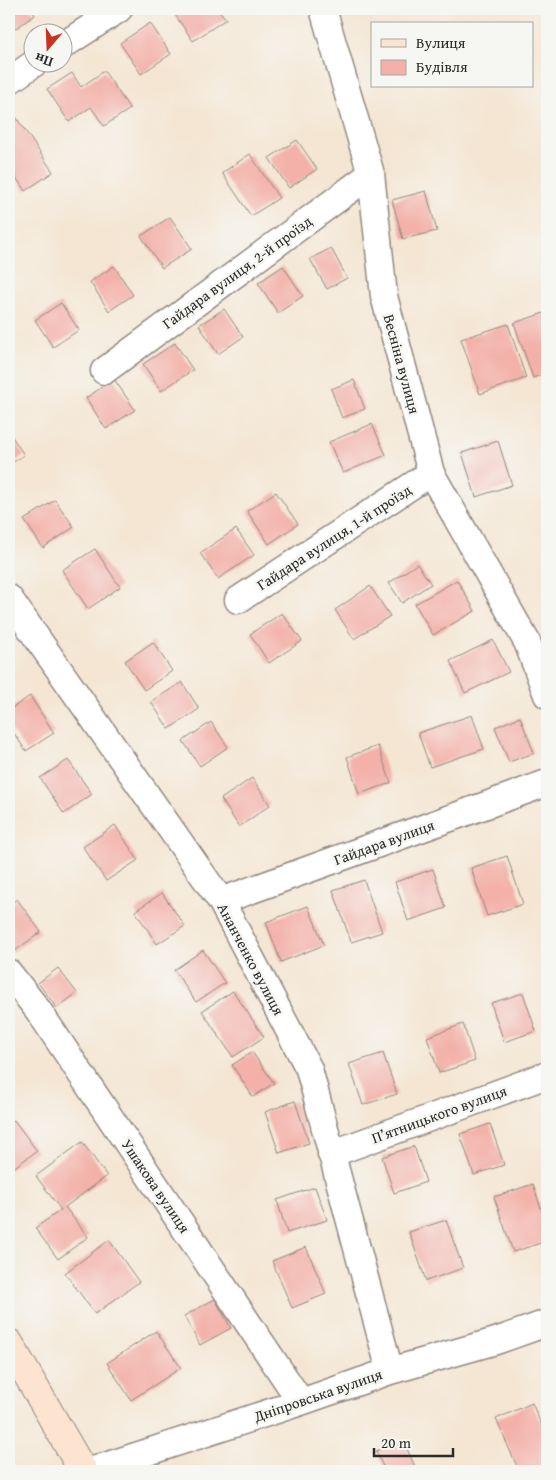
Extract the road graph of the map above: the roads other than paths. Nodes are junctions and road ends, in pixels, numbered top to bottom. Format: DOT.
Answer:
graph roads {
  1 [pos="119,9"];
  2 [pos="323,9"];
  3 [pos="72,40"];
  4 [pos="22,71"];
  5 [pos="9,80"];
  6 [pos="371,174"];
  7 [pos="104,371"];
  8 [pos="431,473"];
  9 [pos="9,598"];
  10 [pos="238,600"];
  11 [pos="547,695"];
  12 [pos="547,784"];
  13 [pos="221,901"];
  14 [pos="9,972"];
  15 [pos="547,1075"];
  16 [pos="331,1154"];
  17 [pos="547,1323"];
  18 [pos="9,1343"];
  19 [pos="390,1371"];
  20 [pos="301,1402"];
  21 [pos="82,1471"];
  22 [pos="90,1471"];
  1 -- 3 [label="street"];
  2 -- 6 [label="street, Весніна вулиця"];
  4 -- 5 [label="street"];
  6 -- 7 [label="street, Гайдара вулиця, 2-й проїзд"];
  6 -- 8 [label="street, Весніна вулиця"];
  8 -- 10 [label="street, Гайдара вулиця, 1-й проїзд"];
  8 -- 11 [label="street, Весніна вулиця"];
  9 -- 13 [label="street, Ананченко вулиця"];
  12 -- 13 [label="street"];
  13 -- 16 [label="street, Ананченко вулиця"];
  14 -- 20 [label="street, Ушакова вулиця"];
  15 -- 16 [label="street, П’ятницького вулиця"];
  16 -- 19 [label="street, Ананченко вулиця"];
  17 -- 19 [label="street, Дніпровська вулиця"];
  18 -- 21 [label="street"];
  19 -- 20 [label="street, Дніпровська вулиця"];
  20 -- 22 [label="street, Дніпровська вулиця"];
}
